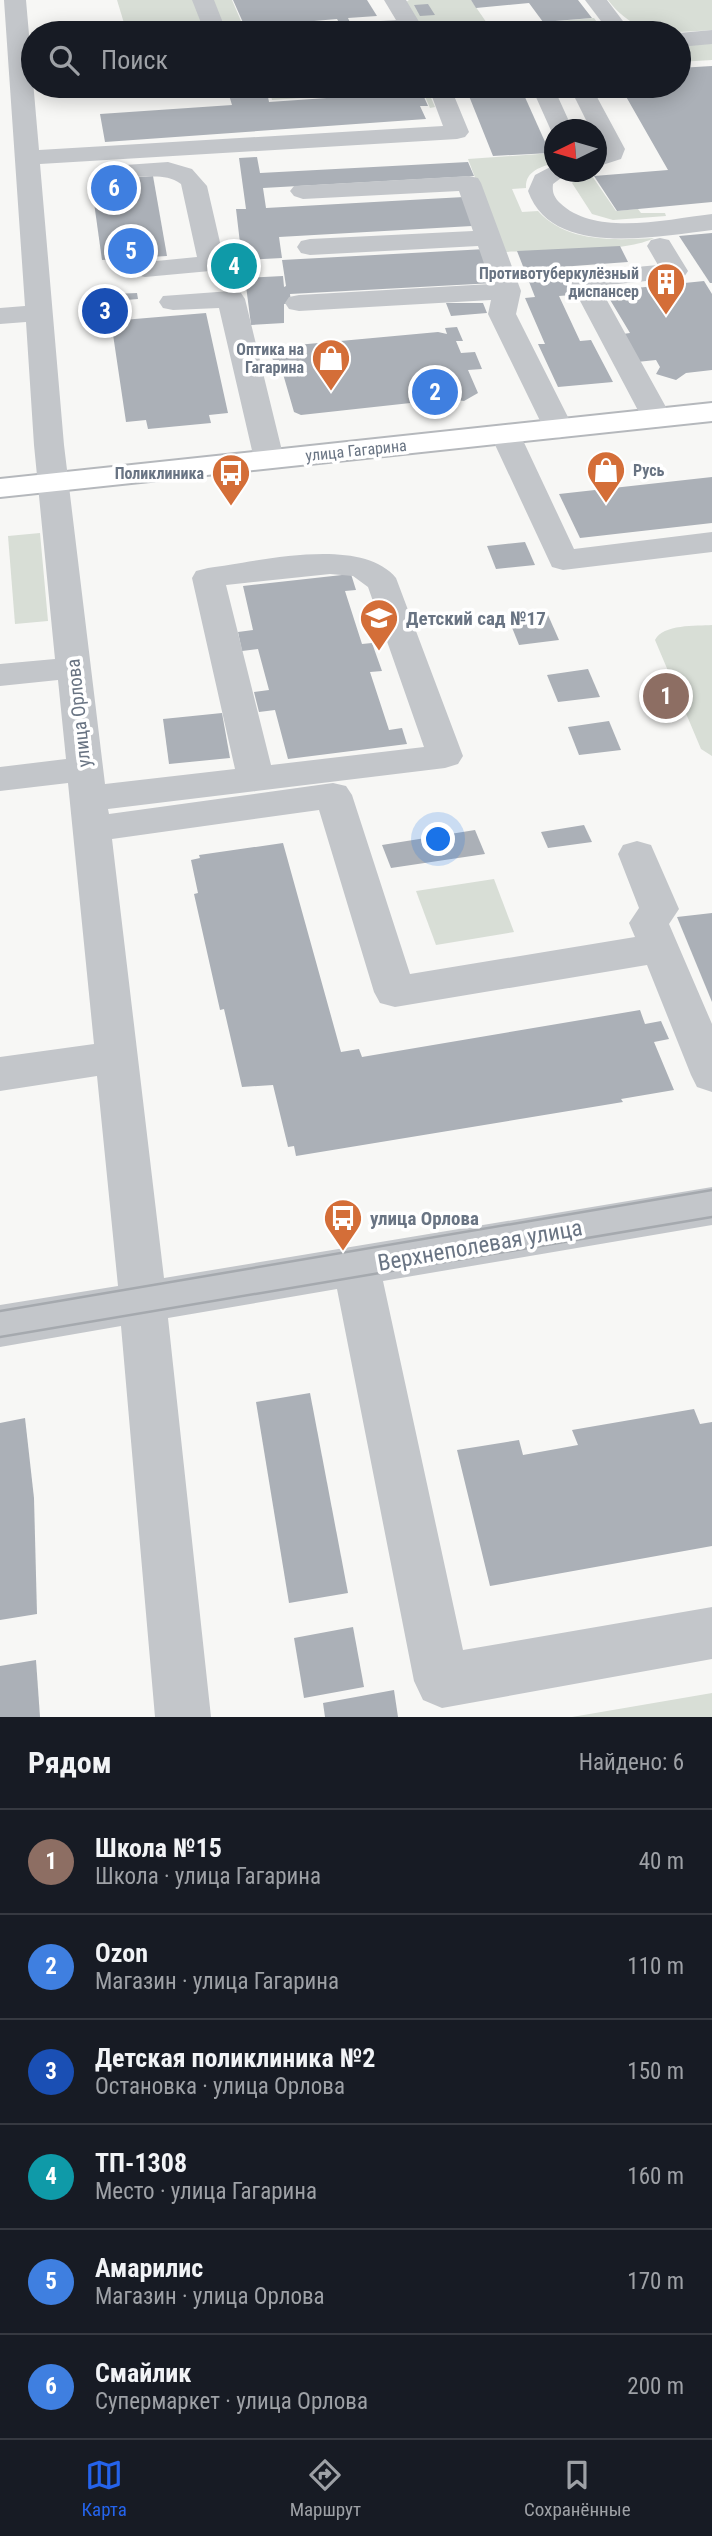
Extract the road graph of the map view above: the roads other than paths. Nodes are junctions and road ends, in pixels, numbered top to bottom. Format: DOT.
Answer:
graph roads {
  1 [pos="15,0"];
  2 [pos="202,0"];
  3 [pos="395,0"];
  4 [pos="596,0"];
  5 [pos="211,21"];
  6 [pos="408,21"];
  7 [pos="612,21"];
  8 [pos="8,28"];
  9 [pos="712,37"];
  10 [pos="691,39"];
  11 [pos="18,85"];
  12 [pos="444,98"];
  13 [pos="547,98"];
  14 [pos="586,98"];
  15 [pos="556,119"];
  16 [pos="597,119"];
  17 [pos="607,138"];
  18 [pos="607,156"];
  19 [pos="27,170"];
  20 [pos="0,176"];
  21 [pos="544,179"];
  22 [pos="303,191"];
  23 [pos="712,222"];
  24 [pos="489,238"];
  25 [pos="660,246"];
  26 [pos="310,247"];
  27 [pos="145,269"];
  28 [pos="507,291"];
  29 [pos="173,302"];
  30 [pos="299,303"];
  31 [pos="37,313"];
  32 [pos="0,316"];
  33 [pos="712,412"];
  34 [pos="657,418"];
  35 [pos="559,429"];
  36 [pos="505,434"];
  37 [pos="269,459"];
  38 [pos="53,482"];
  39 [pos="0,488"];
  40 [pos="712,542"];
  41 [pos="73,668"];
  42 [pos="0,675"];
  43 [pos="0,779"];
  44 [pos="256,779"];
  45 [pos="88,799"];
  46 [pos="637,854"];
  47 [pos="660,948"];
  48 [pos="117,1057"];
  49 [pos="0,1074"];
  50 [pos="712,1075"];
  51 [pos="712,1206"];
  52 [pos="356,1266"];
  53 [pos="143,1302"];
  54 [pos="0,1326"];
  55 [pos="712,1633"];
  56 [pos="183,1717"];
  1 -- 8 [label="street, улица Орлова"];
  2 -- 5 [label="street"];
  3 -- 6 [label="street"];
  4 -- 7 [label="street"];
  8 -- 11 [label="street, улица Орлова"];
  9 -- 10 [label="street"];
  11 -- 19 [label="street, улица Орлова"];
  12 -- 19 [label="street"];
  13 -- 15 [label="street"];
  14 -- 16 [label="street"];
  17 -- 18 [label="street"];
  19 -- 20 [label="street"];
  19 -- 27 [label="street"];
  19 -- 31 [label="street, улица Орлова"];
  21 -- 23 [label="street"];
  22 -- 24 [label="street"];
  24 -- 26 [label="street"];
  24 -- 28 [label="street"];
  25 -- 34 [label="street"];
  28 -- 30 [label="street"];
  28 -- 35 [label="street"];
  29 -- 37 [label="street"];
  31 -- 32 [label="street"];
  31 -- 38 [label="street, улица Орлова"];
  33 -- 34 [label="main road, улица Гагарина"];
  34 -- 35 [label="main road, улица Гагарина"];
  35 -- 36 [label="main road, улица Гагарина"];
  36 -- 37 [label="main road, улица Гагарина"];
  36 -- 40 [label="street"];
  37 -- 38 [label="main road, улица Гагарина"];
  38 -- 39 [label="main road, улица Гагарина"];
  38 -- 41 [label="street, улица Орлова"];
  41 -- 42 [label="street"];
  41 -- 45 [label="street, улица Орлова"];
  43 -- 45 [label="street"];
  44 -- 44 [label="street"];
  44 -- 45 [label="street"];
  45 -- 47 [label="street"];
  45 -- 48 [label="street, улица Орлова"];
  46 -- 47 [label="street"];
  47 -- 50 [label="street"];
  48 -- 49 [label="street"];
  48 -- 53 [label="street, улица Орлова"];
  51 -- 52 [label="street, Верхнеполевая улица"];
  52 -- 53 [label="street, Верхнеполевая улица"];
  52 -- 55 [label="street"];
  53 -- 54 [label="street, Верхнеполевая улица"];
  53 -- 56 [label="street, улица Орлова"];
}
